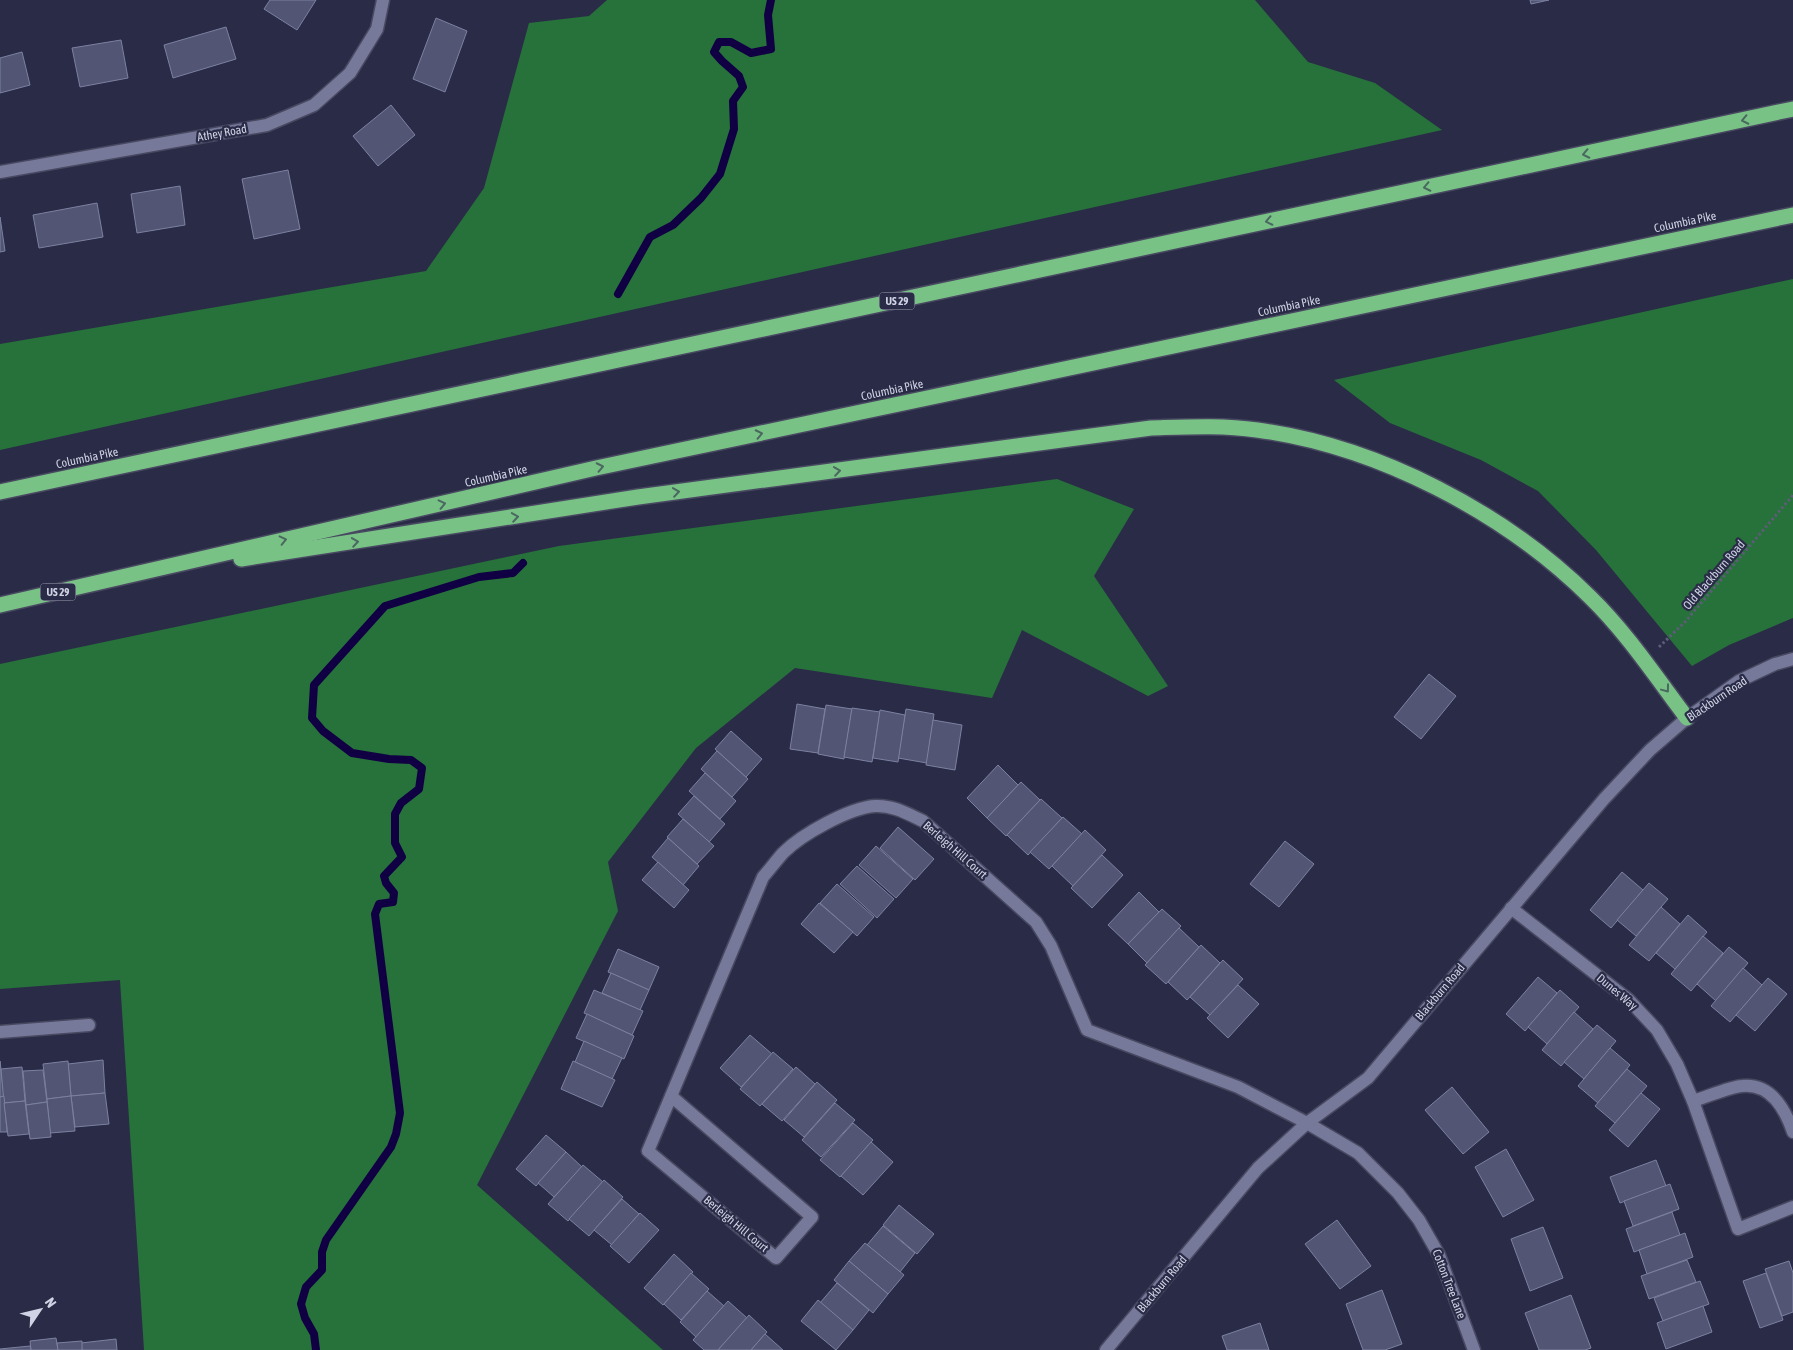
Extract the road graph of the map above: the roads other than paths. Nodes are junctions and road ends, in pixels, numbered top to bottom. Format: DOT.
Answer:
graph roads {
  1 [pos="383,0"];
  2 [pos="1793,109"];
  3 [pos="0,172"];
  4 [pos="1793,215"];
  5 [pos="0,492"];
  6 [pos="116,579"];
  7 [pos="0,605"];
  8 [pos="1793,659"];
  9 [pos="1687,718"];
  10 [pos="1511,908"];
  11 [pos="89,1025"];
  12 [pos="0,1032"];
  13 [pos="671,1096"];
  14 [pos="1693,1101"];
  15 [pos="1307,1123"];
  16 [pos="1793,1132"];
  17 [pos="1793,1207"];
  18 [pos="1106,1350"];
  19 [pos="1474,1350"];
  1 -- 3 [label="street, Athey Road"];
  2 -- 5 [label="highway, Columbia Pike / US 29, one-way"];
  6 -- 4 [label="highway, Columbia Pike / US 29, one-way"];
  6 -- 7 [label="highway, Columbia Pike / US 29"];
  6 -- 9 [label="highway, one-way"];
  8 -- 9 [label="street, Blackburn Road"];
  9 -- 10 [label="street, Blackburn Road"];
  10 -- 14 [label="street, Dunes Way"];
  10 -- 15 [label="street, Blackburn Road"];
  11 -- 12 [label="street"];
  13 -- 13 [label="street, Berleigh Hill Court"];
  13 -- 15 [label="street, Berleigh Hill Court"];
  14 -- 16 [label="street"];
  14 -- 17 [label="street, Dunes Way"];
  15 -- 18 [label="street, Blackburn Road"];
  15 -- 19 [label="street, Cotton Tree Lane"];
}
